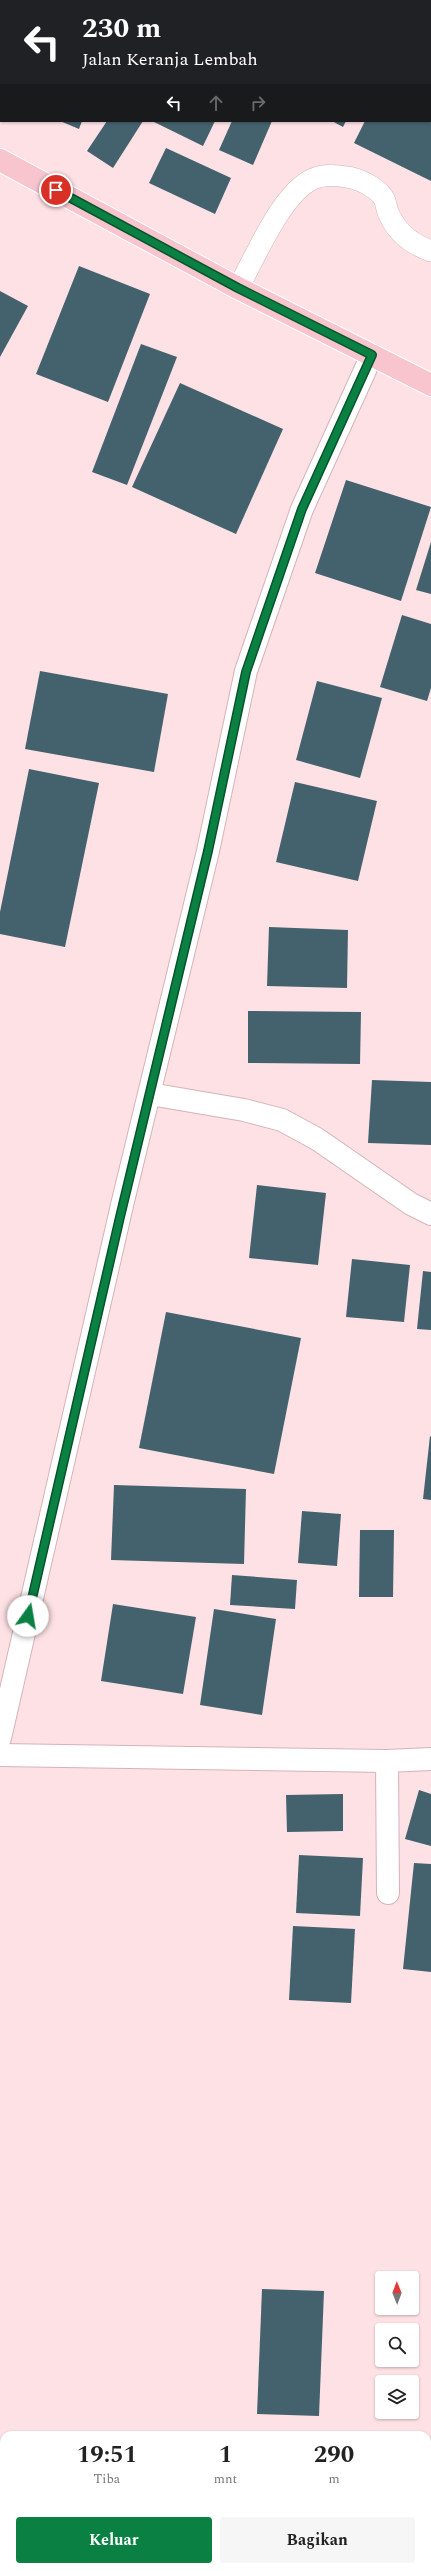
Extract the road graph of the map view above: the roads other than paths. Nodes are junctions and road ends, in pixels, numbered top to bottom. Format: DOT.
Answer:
graph roads {
  1 [pos="0,160"];
  2 [pos="431,251"];
  3 [pos="238,288"];
  4 [pos="372,355"];
  5 [pos="431,385"];
  6 [pos="150,1094"];
  7 [pos="431,1214"];
  8 [pos="0,1738"];
  9 [pos="0,1756"];
  10 [pos="431,1759"];
  11 [pos="388,1761"];
  12 [pos="388,1893"];
  1 -- 3 [label="main road"];
  2 -- 3 [label="lane"];
  3 -- 4 [label="main road"];
  4 -- 5 [label="main road"];
  4 -- 6 [label="street"];
  6 -- 7 [label="street"];
  6 -- 8 [label="street"];
  9 -- 11 [label="street"];
  10 -- 11 [label="street"];
  11 -- 12 [label="street"];
}
